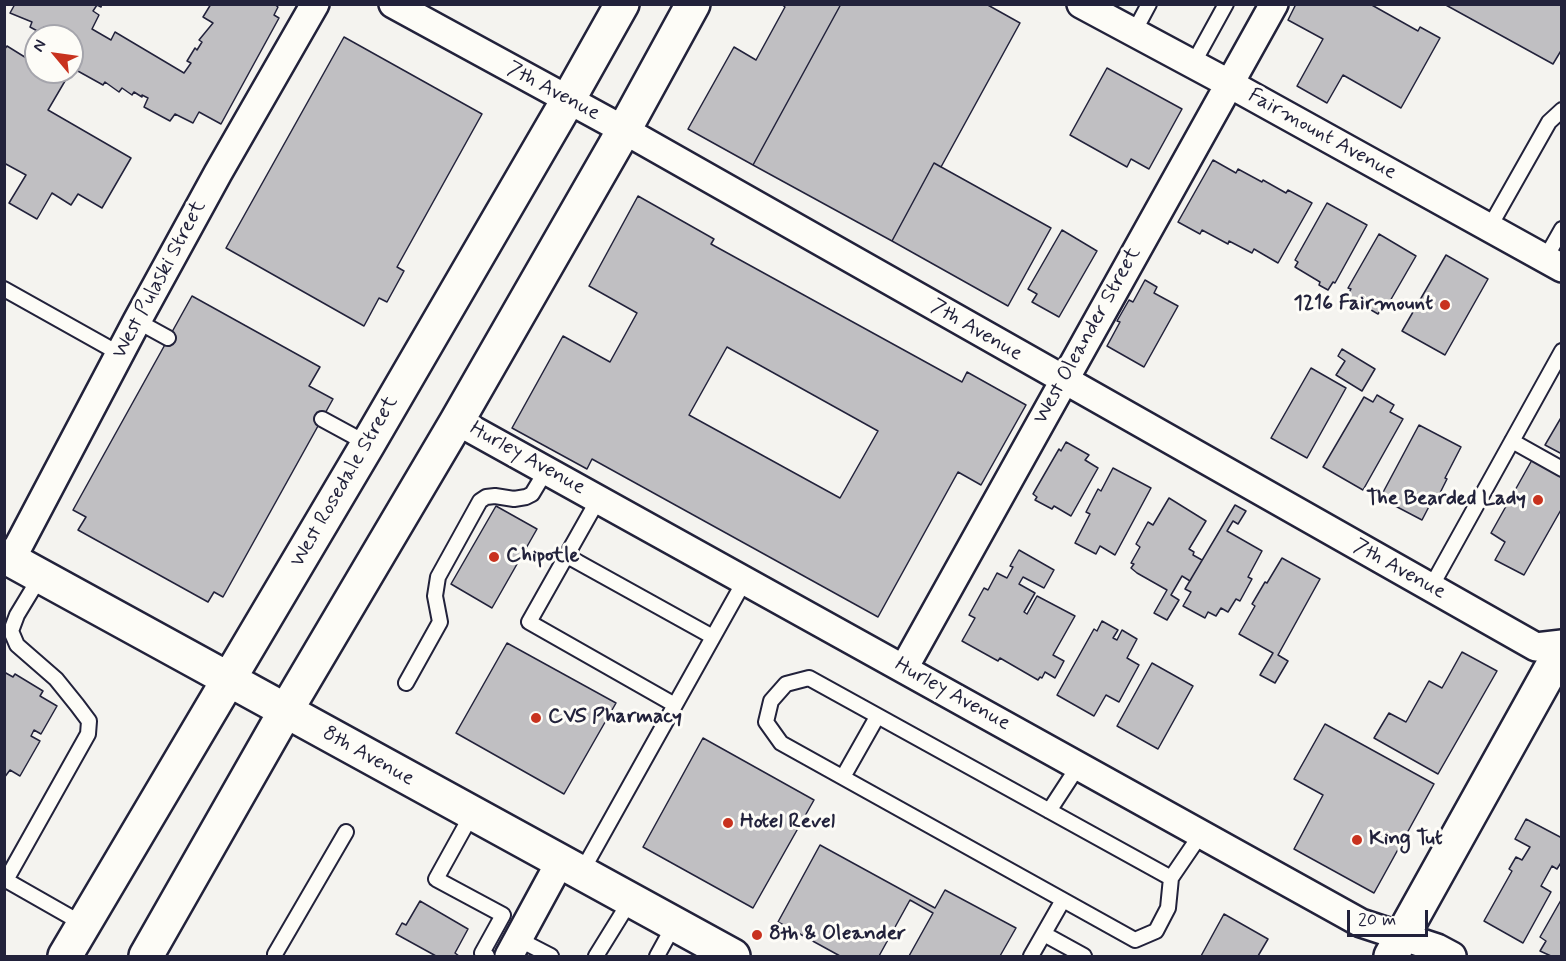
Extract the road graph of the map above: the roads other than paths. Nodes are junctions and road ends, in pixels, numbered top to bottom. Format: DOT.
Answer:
graph roads {
  1 [pos="315,4"];
  2 [pos="393,4"];
  3 [pos="622,4"];
  4 [pos="693,4"];
  5 [pos="1081,4"];
  6 [pos="1149,4"];
  7 [pos="1226,4"];
  8 [pos="1274,4"];
  9 [pos="1134,32"];
  10 [pos="1193,64"];
  11 [pos="1230,84"];
  12 [pos="568,100"];
  13 [pos="1562,110"];
  14 [pos="624,130"];
  15 [pos="1489,228"];
  16 [pos="1562,229"];
  17 [pos="1553,264"];
  18 [pos="4,289"];
  19 [pos="137,321"];
  20 [pos="168,338"];
  21 [pos="1562,351"];
  22 [pos="120,354"];
  23 [pos="1063,380"];
  24 [pos="322,419"];
  25 [pos="457,421"];
  26 [pos="1512,441"];
  27 [pos="368,444"];
  28 [pos="547,469"];
  29 [pos="1562,469"];
  30 [pos="599,498"];
  31 [pos="567,556"];
  32 [pos="8,558"];
  33 [pos="40,577"];
  34 [pos="745,580"];
  35 [pos="1431,587"];
  36 [pos="713,637"];
  37 [pos="1562,646"];
  38 [pos="903,668"];
  39 [pos="229,680"];
  40 [pos="406,683"];
  41 [pos="675,705"];
  42 [pos="285,712"];
  43 [pos="877,717"];
  44 [pos="1079,765"];
  45 [pos="843,777"];
  46 [pos="1049,811"];
  47 [pos="472,814"];
  48 [pos="346,832"];
  49 [pos="1202,834"];
  50 [pos="570,868"];
  51 [pos="1171,878"];
  52 [pos="5,880"];
  53 [pos="1063,900"];
  54 [pos="630,901"];
  55 [pos="84,924"];
  56 [pos="674,925"];
  57 [pos="1044,934"];
  58 [pos="1397,947"];
  59 [pos="514,948"];
  60 [pos="276,956"];
  61 [pos="65,957"];
  62 [pos="146,957"];
  63 [pos="487,957"];
  64 [pos="551,957"];
  65 [pos="596,957"];
  66 [pos="657,957"];
  67 [pos="733,957"];
  68 [pos="1031,957"];
  69 [pos="1084,957"];
  70 [pos="1452,957"];
  1 -- 19 [label="street, West Pulaski Street"];
  2 -- 12 [label="street, 7th Avenue"];
  3 -- 12 [label="main road, West Rosedale Street"];
  4 -- 14 [label="main road"];
  5 -- 9 [label="street, Fairmount Avenue"];
  6 -- 9 [label="lane"];
  7 -- 10 [label="lane"];
  8 -- 11 [label="street, West Oleander Street"];
  9 -- 10 [label="street, Fairmount Avenue"];
  10 -- 11 [label="street, Fairmount Avenue"];
  11 -- 15 [label="street, Fairmount Avenue"];
  11 -- 23 [label="street, West Oleander Street"];
  12 -- 14 [label="street, 7th Avenue"];
  12 -- 27 [label="main road, West Rosedale Street"];
  13 -- 15 [label="lane"];
  14 -- 23 [label="street, 7th Avenue"];
  14 -- 25 [label="main road"];
  15 -- 17 [label="street, Fairmount Avenue"];
  16 -- 17 [label="lane"];
  18 -- 22 [label="lane"];
  19 -- 20 [label="lane"];
  19 -- 22 [label="street, West Pulaski Street"];
  21 -- 26 [label="lane"];
  22 -- 32 [label="street, West Pulaski Street"];
  23 -- 35 [label="street, 7th Avenue"];
  23 -- 38 [label="street, West Oleander Street"];
  24 -- 27 [label="lane"];
  25 -- 28 [label="street, Hurley Avenue"];
  25 -- 42 [label="main road"];
  26 -- 29 [label="lane"];
  26 -- 35 [label="lane"];
  27 -- 39 [label="main road, West Rosedale Street"];
  28 -- 30 [label="street, Hurley Avenue"];
  28 -- 40 [label="lane"];
  30 -- 31 [label="lane"];
  30 -- 34 [label="street, Hurley Avenue"];
  31 -- 36 [label="lane"];
  31 -- 41 [label="lane"];
  32 -- 33 [label="main road, 8th Avenue"];
  33 -- 39 [label="main road, 8th Avenue"];
  33 -- 52 [label="lane"];
  34 -- 36 [label="lane"];
  34 -- 38 [label="street, Hurley Avenue"];
  35 -- 37 [label="street, 7th Avenue"];
  36 -- 41 [label="lane"];
  37 -- 58 [label="main road"];
  38 -- 44 [label="street, Hurley Avenue"];
  39 -- 42 [label="main road, 8th Avenue"];
  39 -- 55 [label="main road, West Rosedale Street"];
  41 -- 50 [label="lane"];
  42 -- 47 [label="main road, 8th Avenue"];
  42 -- 62 [label="main road"];
  43 -- 45 [label="lane"];
  43 -- 45 [label="lane"];
  43 -- 46 [label="lane"];
  44 -- 46 [label="lane"];
  44 -- 49 [label="street, Hurley Avenue"];
  45 -- 53 [label="lane"];
  46 -- 51 [label="lane"];
  47 -- 50 [label="main road, 8th Avenue"];
  47 -- 63 [label="lane"];
  48 -- 60 [label="lane"];
  49 -- 51 [label="lane"];
  49 -- 58 [label="street, Hurley Avenue"];
  50 -- 54 [label="main road, 8th Avenue"];
  50 -- 59 [label="street"];
  51 -- 53 [label="lane"];
  52 -- 55 [label="lane"];
  53 -- 57 [label="lane"];
  54 -- 56 [label="main road, 8th Avenue"];
  54 -- 65 [label="lane"];
  55 -- 61 [label="main road, West Rosedale Street"];
  56 -- 66 [label="lane"];
  56 -- 67 [label="main road, 8th Avenue"];
  57 -- 68 [label="lane"];
  57 -- 69 [label="lane"];
  58 -- 70 [label="street, Hurley Avenue"];
  59 -- 64 [label="lane"];
}
